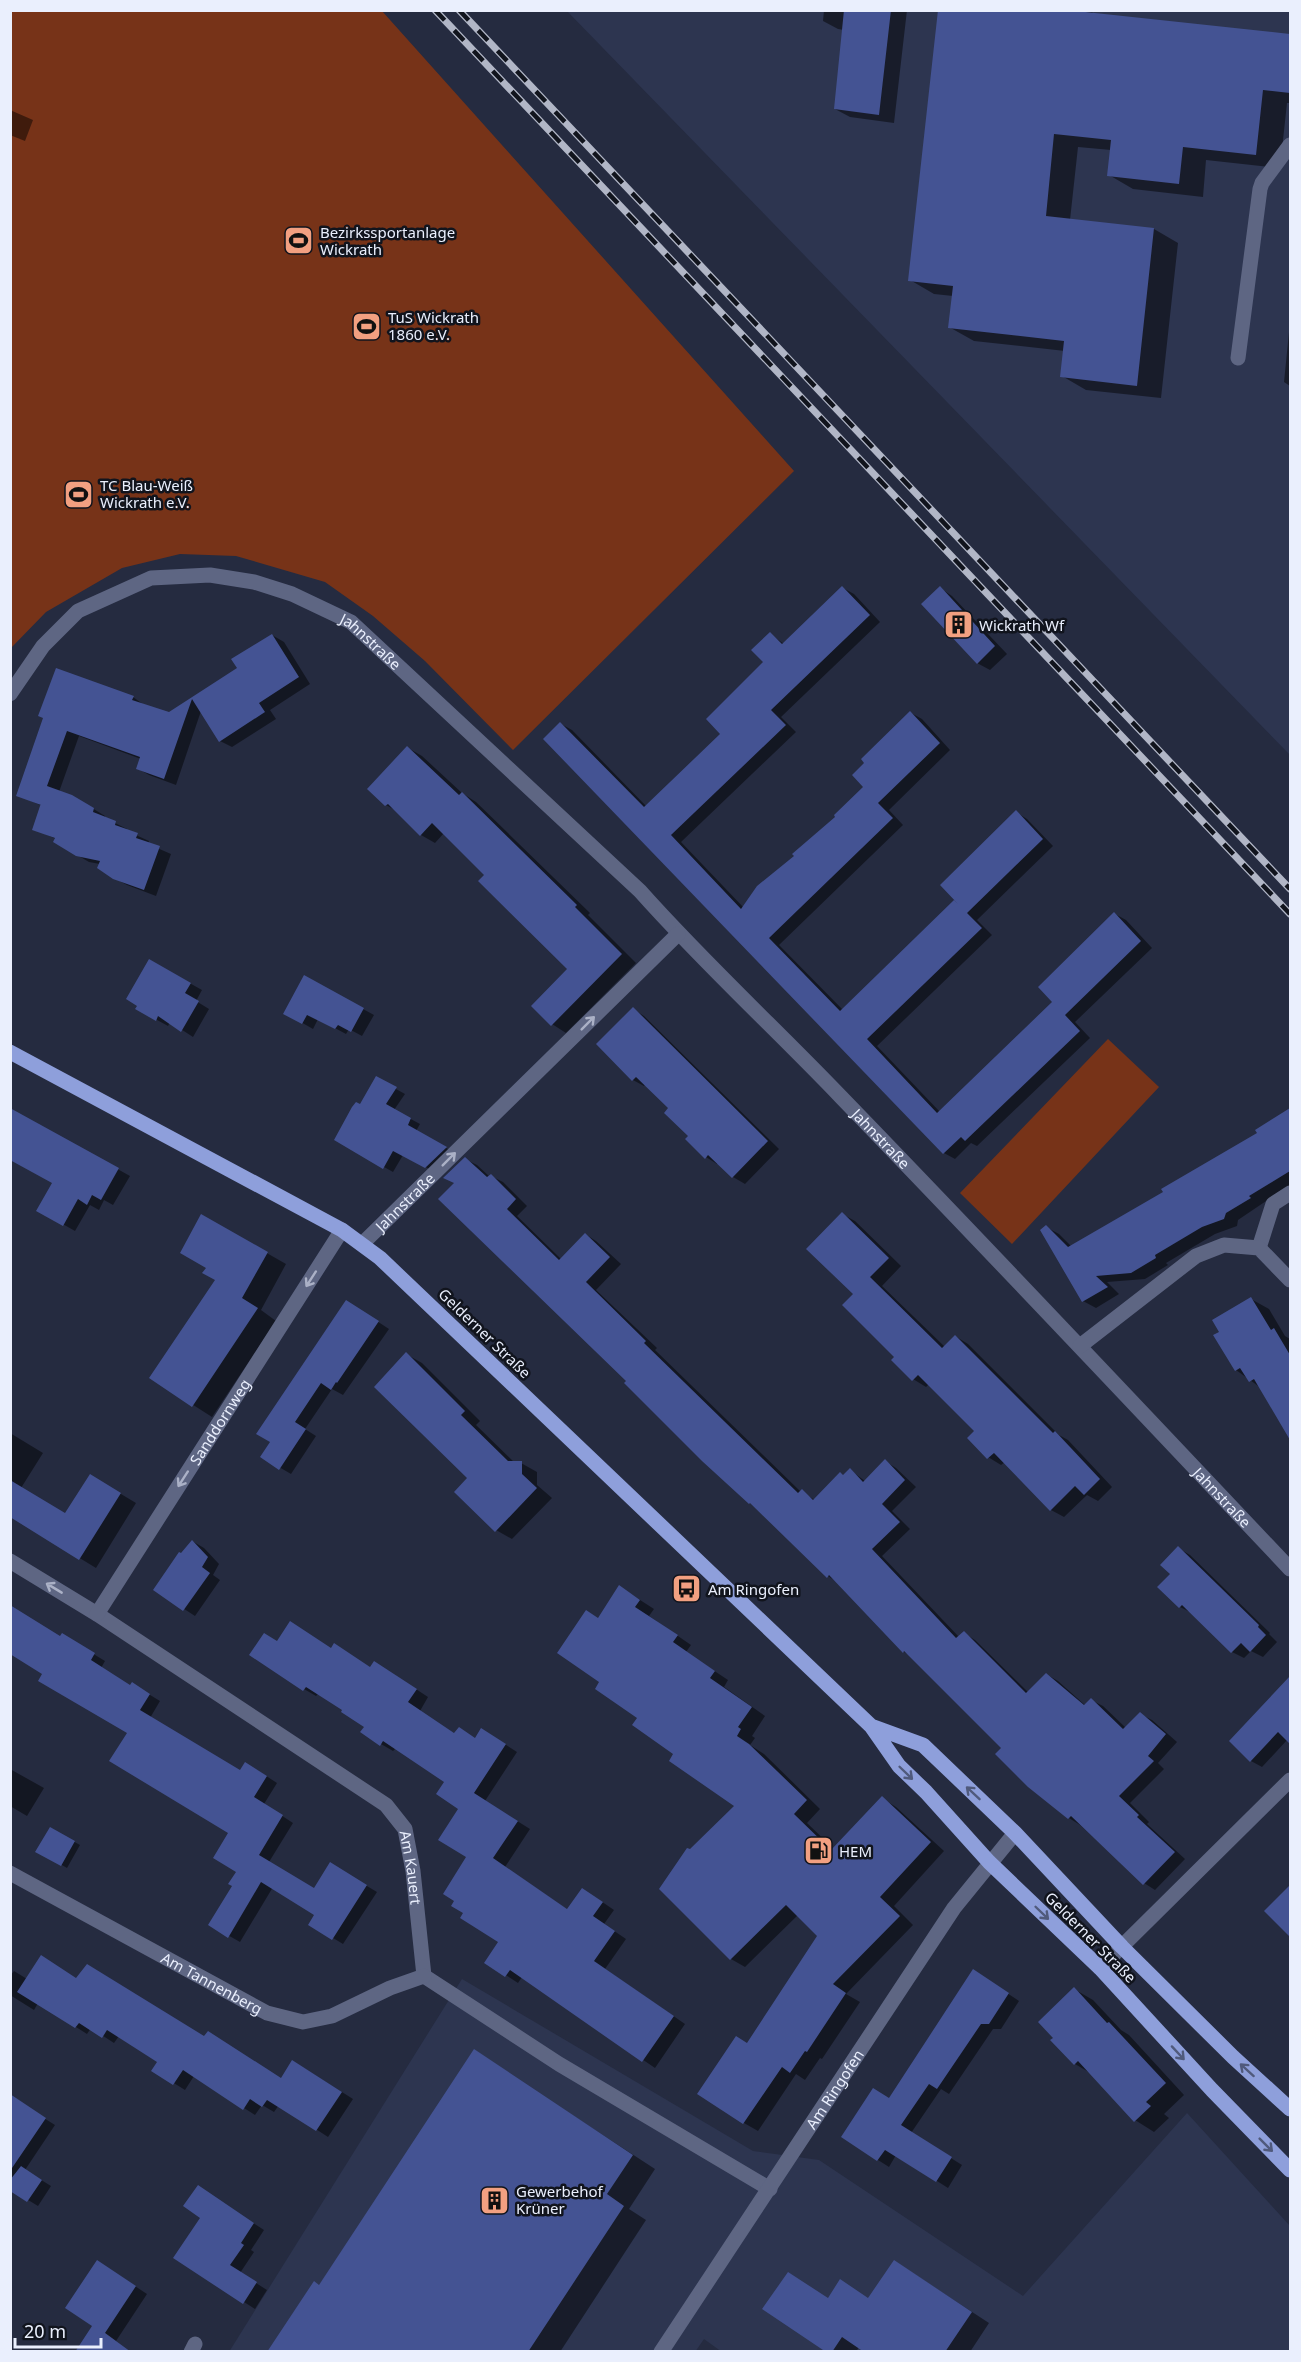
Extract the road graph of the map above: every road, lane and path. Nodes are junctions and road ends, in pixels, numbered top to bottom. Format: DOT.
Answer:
graph roads {
  1 [pos="1290,145"];
  2 [pos="1238,358"];
  3 [pos="10,694"];
  4 [pos="678,934"];
  5 [pos="10,1052"];
  6 [pos="1290,1193"];
  7 [pos="342,1230"];
  8 [pos="362,1244"];
  9 [pos="1259,1248"];
  10 [pos="1290,1280"];
  11 [pos="1080,1346"];
  12 [pos="10,1561"];
  13 [pos="1290,1569"];
  14 [pos="97,1614"];
  15 [pos="872,1726"];
  16 [pos="1290,1780"];
  17 [pos="1015,1833"];
  18 [pos="989,1862"];
  19 [pos="10,1873"];
  20 [pos="1122,1947"];
  21 [pos="1100,1968"];
  22 [pos="424,1977"];
  23 [pos="1290,2109"];
  24 [pos="1290,2170"];
  25 [pos="770,2189"];
  26 [pos="661,2352"];
  1 -- 2 [label="street"];
  3 -- 4 [label="street, Jahnstraße"];
  8 -- 4 [label="street, Jahnstraße, one-way"];
  4 -- 11 [label="street, Jahnstraße"];
  5 -- 7 [label="main road, Gelderner Straße"];
  6 -- 9 [label="street"];
  7 -- 8 [label="main road, Gelderner Straße"];
  7 -- 14 [label="street, Sanddornweg, one-way"];
  8 -- 15 [label="main road, Gelderner Straße"];
  9 -- 10 [label="street"];
  9 -- 11 [label="street"];
  11 -- 13 [label="street, Jahnstraße"];
  14 -- 12 [label="street, Am Kauert, one-way"];
  14 -- 22 [label="street, Am Kauert"];
  17 -- 15 [label="main road, Gelderner Straße, one-way"];
  15 -- 18 [label="main road, Gelderner Straße, one-way"];
  16 -- 20 [label="street"];
  17 -- 18 [label="street, Am Ringofen"];
  17 -- 20 [label="main road, Gelderner Straße"];
  18 -- 21 [label="main road, Gelderner Straße, one-way"];
  18 -- 25 [label="street, Am Ringofen"];
  19 -- 22 [label="street, Am Tannenberg"];
  20 -- 21 [label="street"];
  23 -- 20 [label="main road, Gelderner Straße, one-way"];
  21 -- 24 [label="main road, Gelderner Straße, one-way"];
  22 -- 25 [label="street"];
  25 -- 26 [label="street, Am Ringofen"];
}
